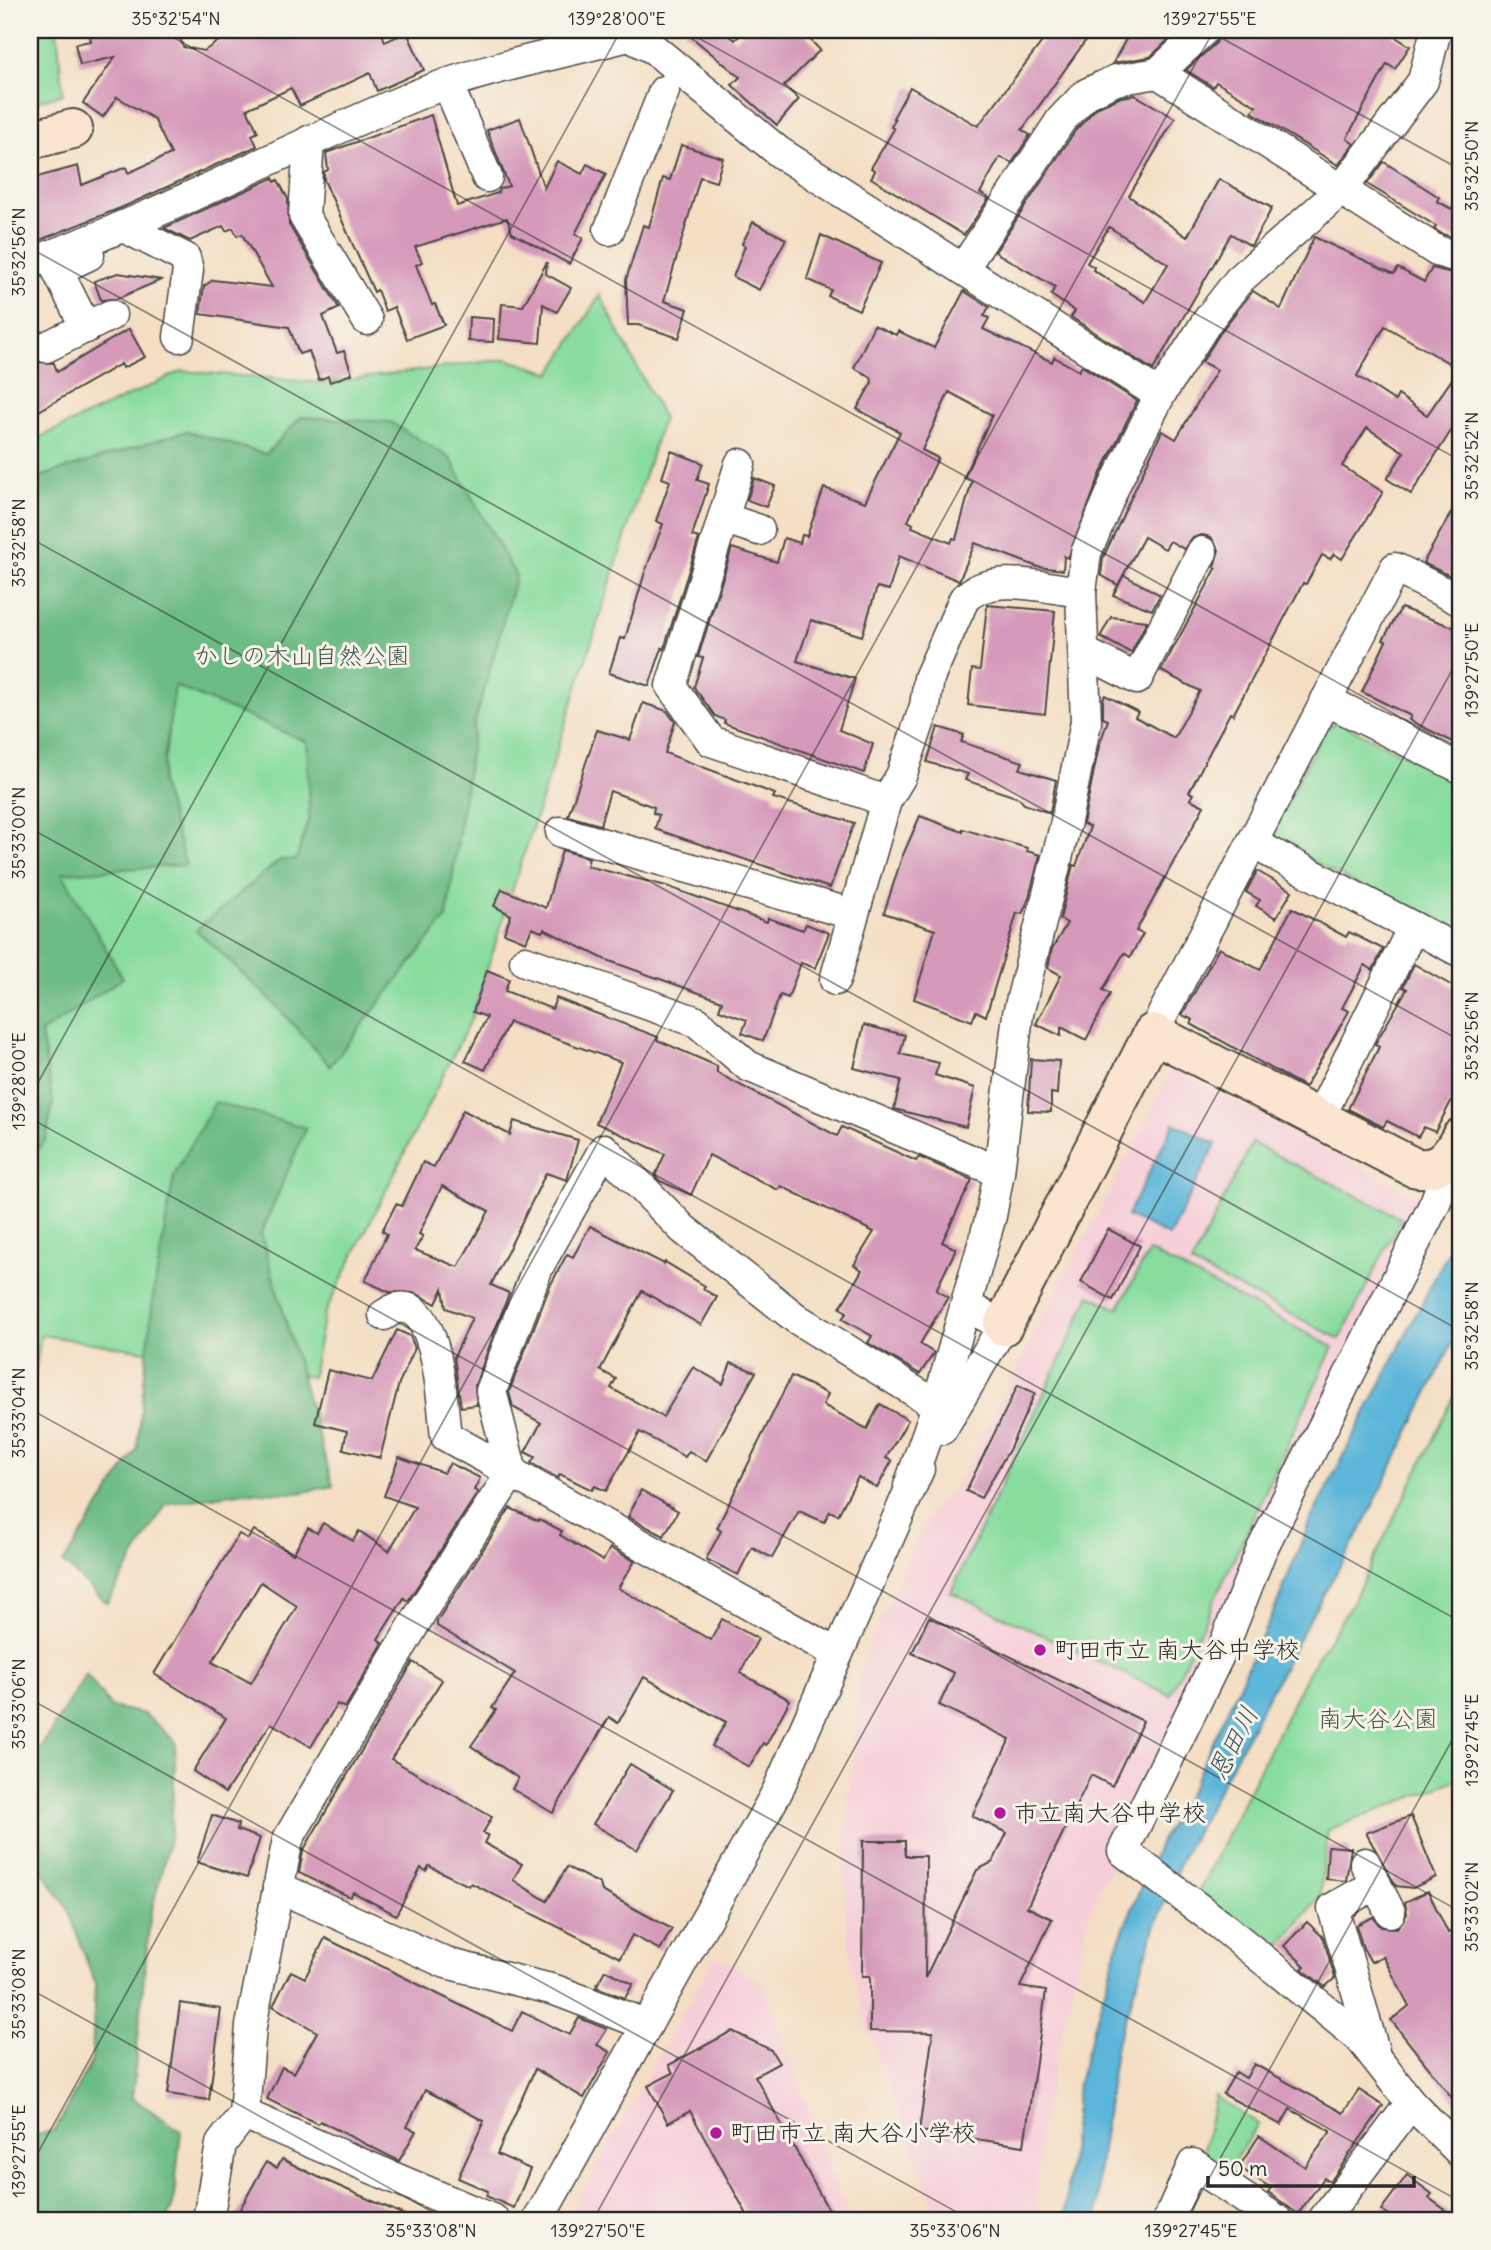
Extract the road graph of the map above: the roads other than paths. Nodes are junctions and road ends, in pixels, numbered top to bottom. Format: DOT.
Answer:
graph roads {
  1 [pos="1204,30"];
  2 [pos="1436,30"];
  3 [pos="629,33"];
  4 [pos="1158,73"];
  5 [pos="448,85"];
  6 [pos="664,91"];
  7 [pos="73,130"];
  8 [pos="30,140"];
  9 [pos="309,141"];
  10 [pos="487,177"];
  11 [pos="1342,189"];
  12 [pos="609,230"];
  13 [pos="113,231"];
  14 [pos="1461,258"];
  15 [pos="30,262"];
  16 [pos="963,269"];
  17 [pos="368,320"];
  18 [pos="179,337"];
  19 [pos="46,347"];
  20 [pos="1160,395"];
  21 [pos="740,464"];
  22 [pos="723,518"];
  23 [pos="759,530"];
  24 [pos="1186,564"];
  25 [pos="1081,592"];
  26 [pos="1461,601"];
  27 [pos="1084,652"];
  28 [pos="1326,700"];
  29 [pos="1461,768"];
  30 [pos="886,801"];
  31 [pos="561,832"];
  32 [pos="1252,844"];
  33 [pos="852,914"];
  34 [pos="1413,927"];
  35 [pos="1461,951"];
  36 [pos="525,961"];
  37 [pos="835,980"];
  38 [pos="1153,1033"];
  39 [pos="1319,1119"];
  40 [pos="1457,1145"];
  41 [pos="999,1172"];
  42 [pos="967,1306"];
  43 [pos="384,1315"];
  44 [pos="1003,1326"];
  45 [pos="944,1410"];
  46 [pos="512,1472"];
  47 [pos="836,1653"];
  48 [pos="278,1888"];
  49 [pos="1390,1912"];
  50 [pos="647,2025"];
  51 [pos="1375,2055"];
  52 [pos="1411,2103"];
  53 [pos="244,2114"];
  54 [pos="1461,2153"];
  55 [pos="208,2220"];
  56 [pos="494,2220"];
  57 [pos="538,2220"];
  58 [pos="1168,2220"];
  59 [pos="1277,2220"];
  60 [pos="1323,2220"];
  1 -- 4 [label="street"];
  2 -- 11 [label="street"];
  3 -- 5 [label="street"];
  3 -- 16 [label="street"];
  4 -- 11 [label="street"];
  4 -- 16 [label="street"];
  5 -- 9 [label="street"];
  5 -- 10 [label="street"];
  6 -- 12 [label="street"];
  7 -- 8 [label="street"];
  9 -- 13 [label="street"];
  9 -- 17 [label="street"];
  11 -- 14 [label="street"];
  11 -- 20 [label="street"];
  13 -- 15 [label="street"];
  13 -- 18 [label="street"];
  13 -- 19 [label="street"];
  16 -- 20 [label="street"];
  20 -- 25 [label="street"];
  21 -- 22 [label="street"];
  22 -- 23 [label="street"];
  22 -- 30 [label="street"];
  24 -- 27 [label="street"];
  25 -- 27 [label="street"];
  25 -- 30 [label="street"];
  26 -- 28 [label="street"];
  27 -- 41 [label="street"];
  28 -- 29 [label="street"];
  28 -- 32 [label="street"];
  30 -- 33 [label="street"];
  31 -- 33 [label="street"];
  32 -- 34 [label="street"];
  32 -- 38 [label="street"];
  33 -- 37 [label="street"];
  34 -- 35 [label="street"];
  34 -- 39 [label="street"];
  36 -- 41 [label="street"];
  38 -- 39 [label="street"];
  38 -- 44 [label="street"];
  39 -- 40 [label="street"];
  40 -- 51 [label="street"];
  41 -- 42 [label="street"];
  42 -- 44 [label="street"];
  42 -- 45 [label="street"];
  43 -- 46 [label="street"];
  44 -- 45 [label="street"];
  45 -- 46 [label="street"];
  45 -- 47 [label="street"];
  46 -- 47 [label="street"];
  46 -- 48 [label="street"];
  47 -- 50 [label="street"];
  48 -- 50 [label="street"];
  48 -- 53 [label="street"];
  49 -- 51 [label="street"];
  50 -- 57 [label="street"];
  51 -- 52 [label="street"];
  52 -- 54 [label="street"];
  52 -- 60 [label="street"];
  53 -- 55 [label="street"];
  53 -- 56 [label="street"];
  58 -- 59 [label="street"];
}
